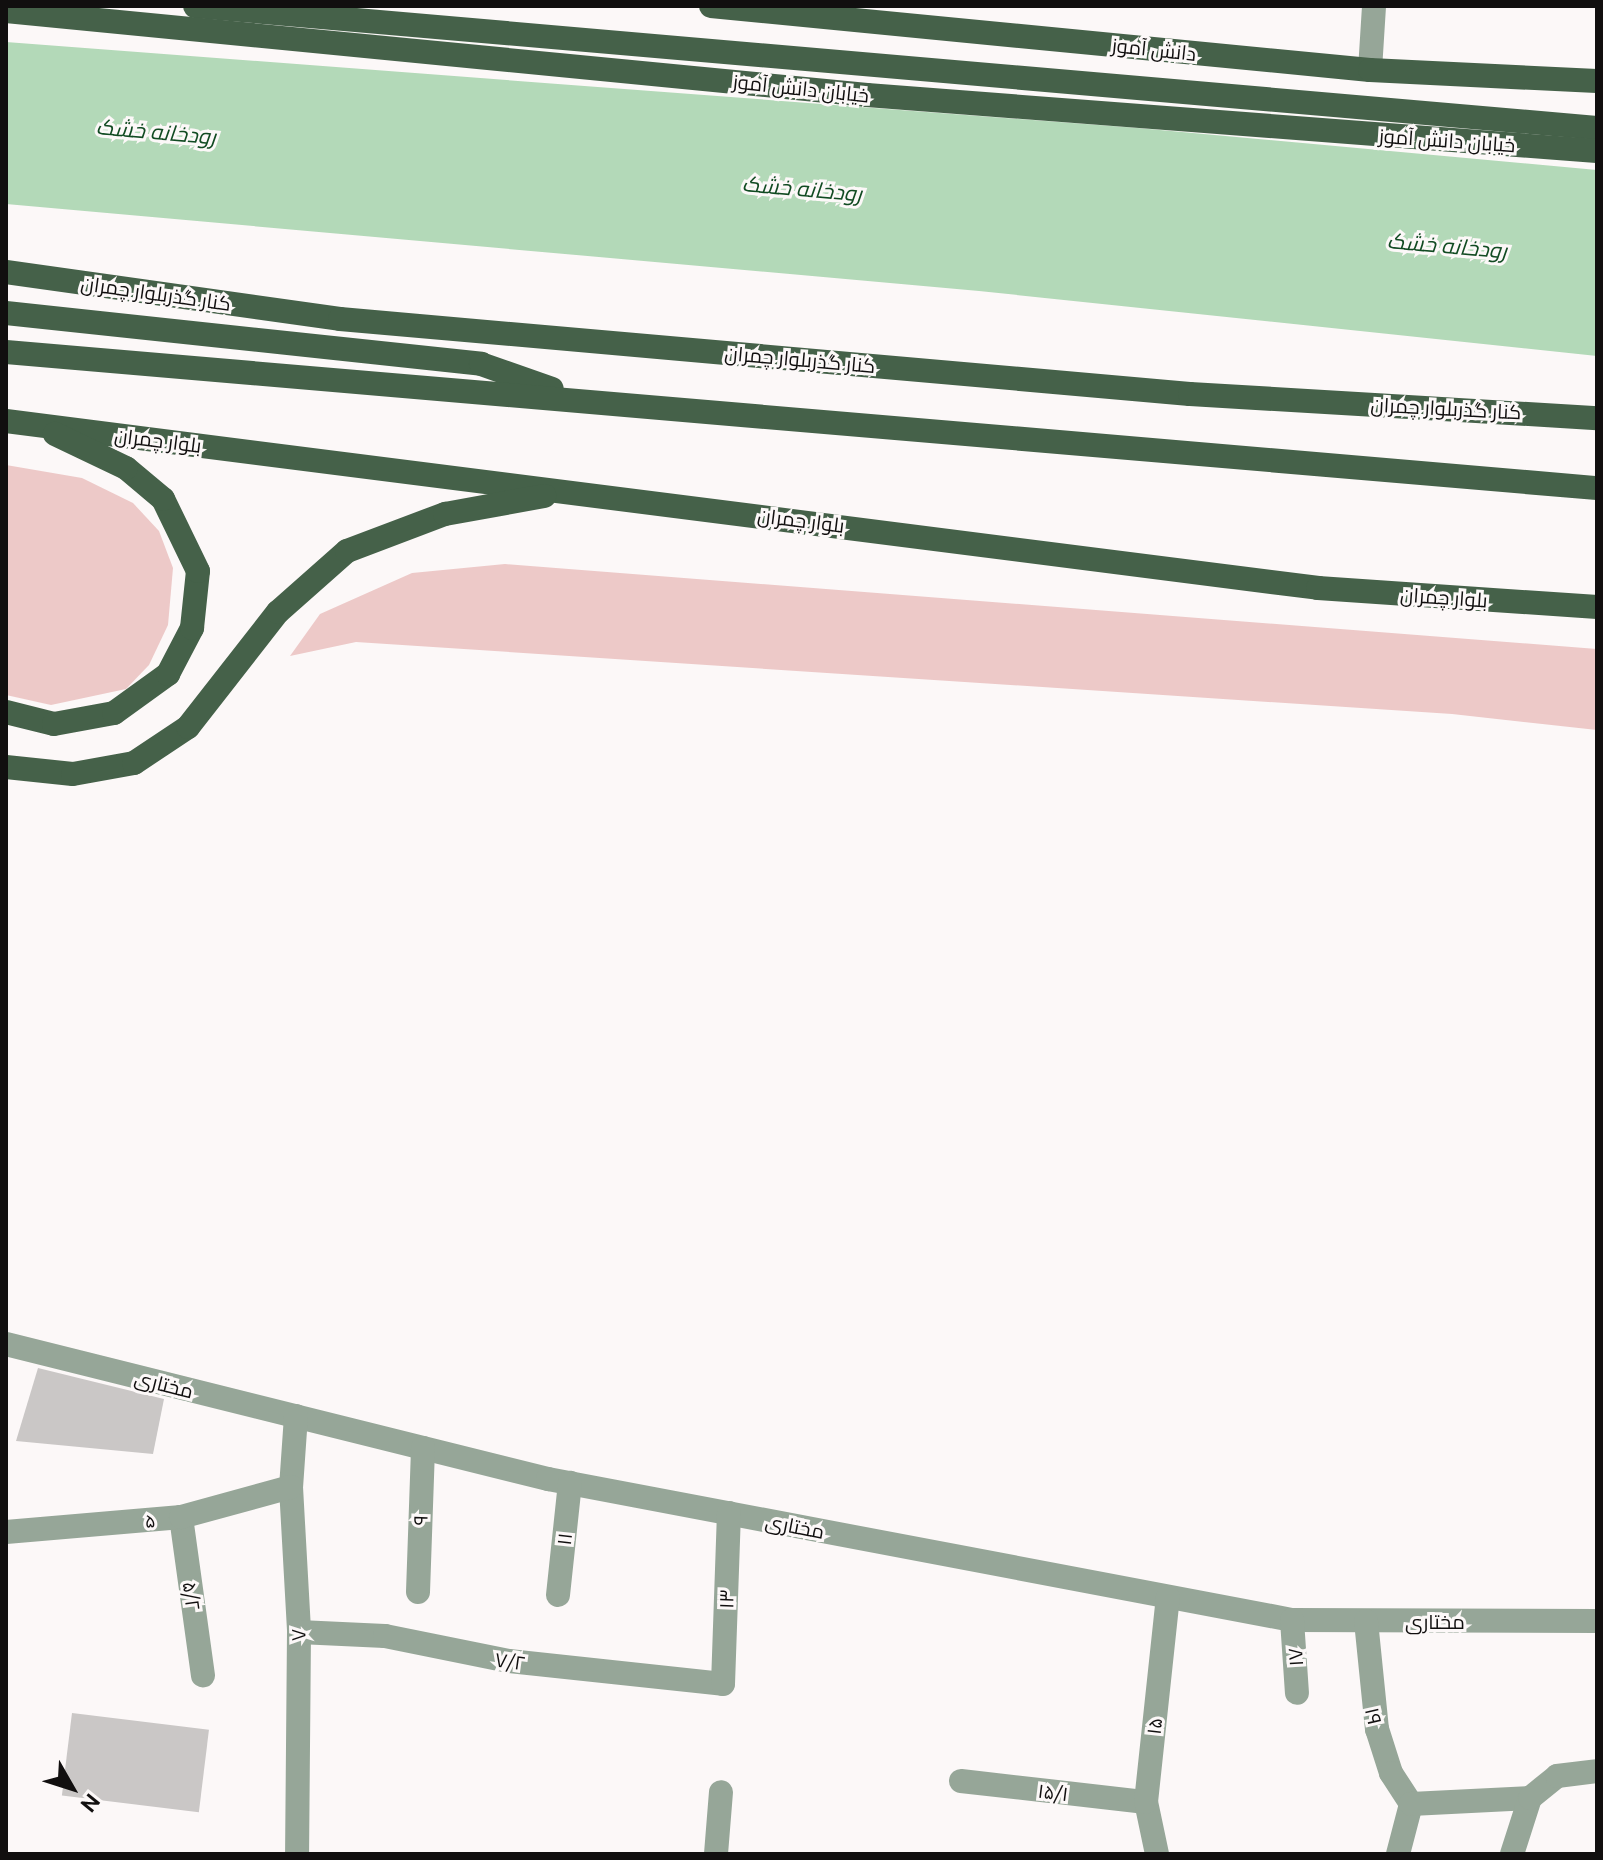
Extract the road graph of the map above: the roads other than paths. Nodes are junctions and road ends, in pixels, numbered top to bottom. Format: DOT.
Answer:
graph roads {
  1 [pos="195,6"];
  2 [pos="711,6"];
  3 [pos="1374,6"];
  4 [pos="6,11"];
  5 [pos="1370,70"];
  6 [pos="1597,81"];
  7 [pos="1597,128"];
  8 [pos="1597,151"];
  9 [pos="6,272"];
  10 [pos="6,313"];
  11 [pos="6,352"];
  12 [pos="585,401"];
  13 [pos="1597,418"];
  14 [pos="6,421"];
  15 [pos="38,426"];
  16 [pos="1597,488"];
  17 [pos="581,491"];
  18 [pos="1597,607"];
  19 [pos="6,712"];
  20 [pos="6,767"];
  21 [pos="6,1344"];
  22 [pos="296,1416"];
  23 [pos="423,1448"];
  24 [pos="570,1483"];
  25 [pos="291,1487"];
  26 [pos="729,1513"];
  27 [pos="181,1517"];
  28 [pos="6,1532"];
  29 [pos="418,1592"];
  30 [pos="558,1595"];
  31 [pos="1168,1597"];
  32 [pos="1292,1620"];
  33 [pos="1366,1621"];
  34 [pos="1597,1621"];
  35 [pos="299,1632"];
  36 [pos="203,1675"];
  37 [pos="723,1684"];
  38 [pos="1297,1693"];
  39 [pos="1597,1771"];
  40 [pos="961,1781"];
  41 [pos="721,1792"];
  42 [pos="1530,1798"];
  43 [pos="1146,1802"];
  44 [pos="1411,1804"];
  45 [pos="297,1854"];
  46 [pos="716,1854"];
  47 [pos="1157,1854"];
  48 [pos="1398,1854"];
  49 [pos="1512,1854"];
  1 -- 7 [label="main road, خیابان دانش آموز"];
  2 -- 5 [label="main road, دانش آموز"];
  3 -- 5 [label="street"];
  4 -- 8 [label="main road, خیابان دانش آموز"];
  5 -- 6 [label="main road, دانش آموز"];
  9 -- 13 [label="main road, کنار گذربلوار چمران"];
  10 -- 12 [label="main road"];
  11 -- 12 [label="main road"];
  12 -- 16 [label="main road"];
  14 -- 15 [label="main road, بلوار چمران"];
  15 -- 17 [label="main road, بلوار چمران"];
  15 -- 19 [label="main road"];
  17 -- 18 [label="main road, بلوار چمران"];
  17 -- 20 [label="main road"];
  21 -- 22 [label="street, مختاری"];
  22 -- 23 [label="street, مختاری"];
  22 -- 25 [label="street, ۷"];
  23 -- 24 [label="street, مختاری"];
  23 -- 29 [label="street, ۹"];
  24 -- 26 [label="street, مختاری"];
  24 -- 30 [label="street, ۱۱"];
  25 -- 27 [label="street, ۵"];
  25 -- 35 [label="street, ۷"];
  26 -- 31 [label="street, مختاری"];
  26 -- 37 [label="street, ۱۳"];
  27 -- 28 [label="street, ۵"];
  27 -- 36 [label="street, ۵/۲"];
  31 -- 32 [label="street, مختاری"];
  31 -- 43 [label="street, ۱۵"];
  32 -- 33 [label="street, مختاری"];
  32 -- 38 [label="street, ۱۷"];
  33 -- 34 [label="street, مختاری"];
  33 -- 44 [label="street, ۱۹"];
  35 -- 37 [label="street, ۷/۲"];
  35 -- 45 [label="street, ۷"];
  39 -- 42 [label="street"];
  40 -- 43 [label="street, ۱۵/۱"];
  41 -- 46 [label="street"];
  42 -- 44 [label="street"];
  42 -- 49 [label="street"];
  43 -- 47 [label="street, ۱۵"];
  44 -- 48 [label="street"];
}
